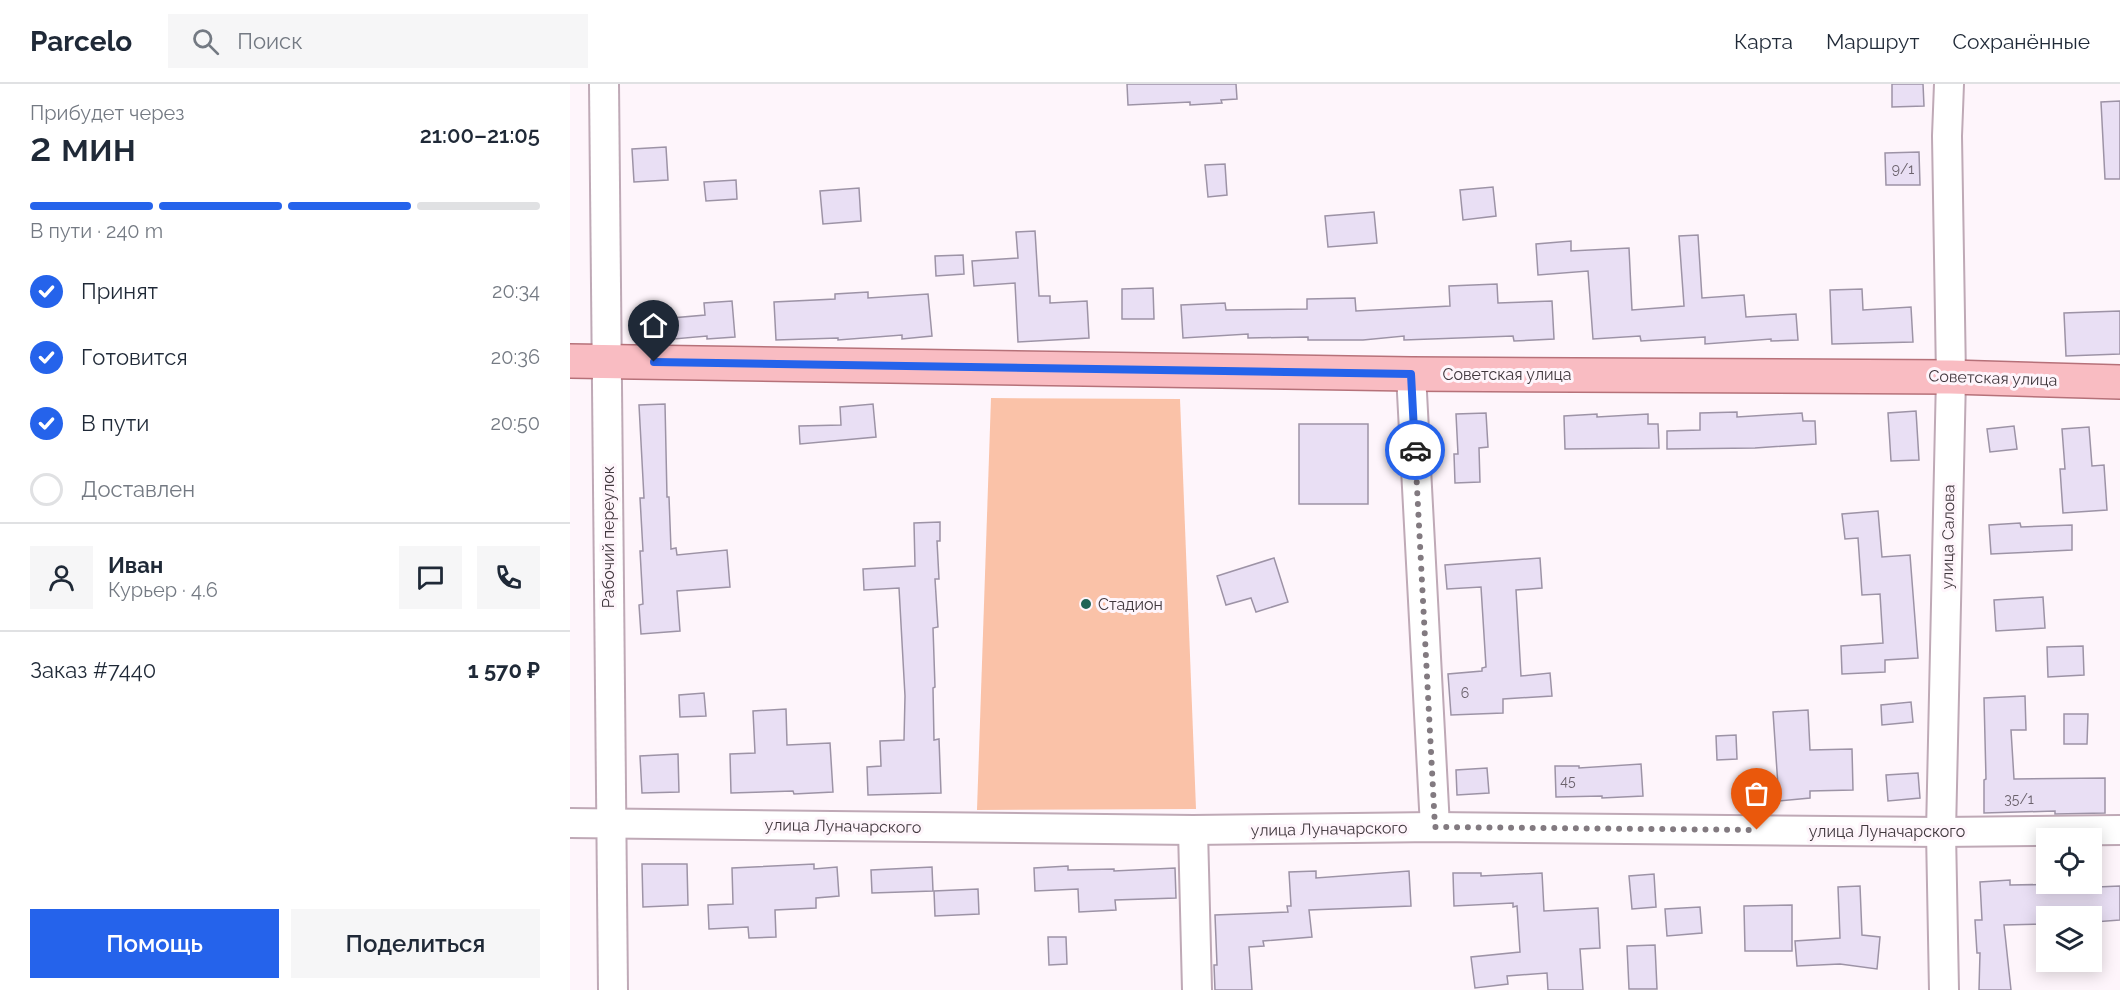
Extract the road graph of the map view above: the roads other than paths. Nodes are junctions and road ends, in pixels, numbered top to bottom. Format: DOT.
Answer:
graph roads {
  1 [pos="604,84"];
  2 [pos="1949,84"];
  3 [pos="570,361"];
  4 [pos="607,361"];
  5 [pos="1411,374"];
  6 [pos="1951,377"];
  7 [pos="2120,382"];
  8 [pos="570,823"];
  9 [pos="610,824"];
  10 [pos="1435,827"];
  11 [pos="1193,830"];
  12 [pos="2120,830"];
  13 [pos="1941,832"];
  14 [pos="614,990"];
  15 [pos="1197,990"];
  16 [pos="1944,990"];
  1 -- 4 [label="street, Рабочий переулок"];
  2 -- 6 [label="street, улица Салова"];
  3 -- 4 [label="main road, Советская улица"];
  4 -- 5 [label="main road, Советская улица"];
  4 -- 9 [label="street, Рабочий переулок"];
  5 -- 6 [label="main road, Советская улица"];
  5 -- 10 [label="street"];
  6 -- 7 [label="main road, Советская улица"];
  6 -- 13 [label="street, улица Салова"];
  8 -- 9 [label="street, улица Луначарского"];
  9 -- 11 [label="street, улица Луначарского"];
  9 -- 14 [label="street, Рабочий переулок"];
  10 -- 11 [label="street, улица Луначарского"];
  10 -- 13 [label="street, улица Луначарского"];
  11 -- 15 [label="street"];
  12 -- 13 [label="street, улица Луначарского"];
  13 -- 16 [label="street, улица Салова"];
}
